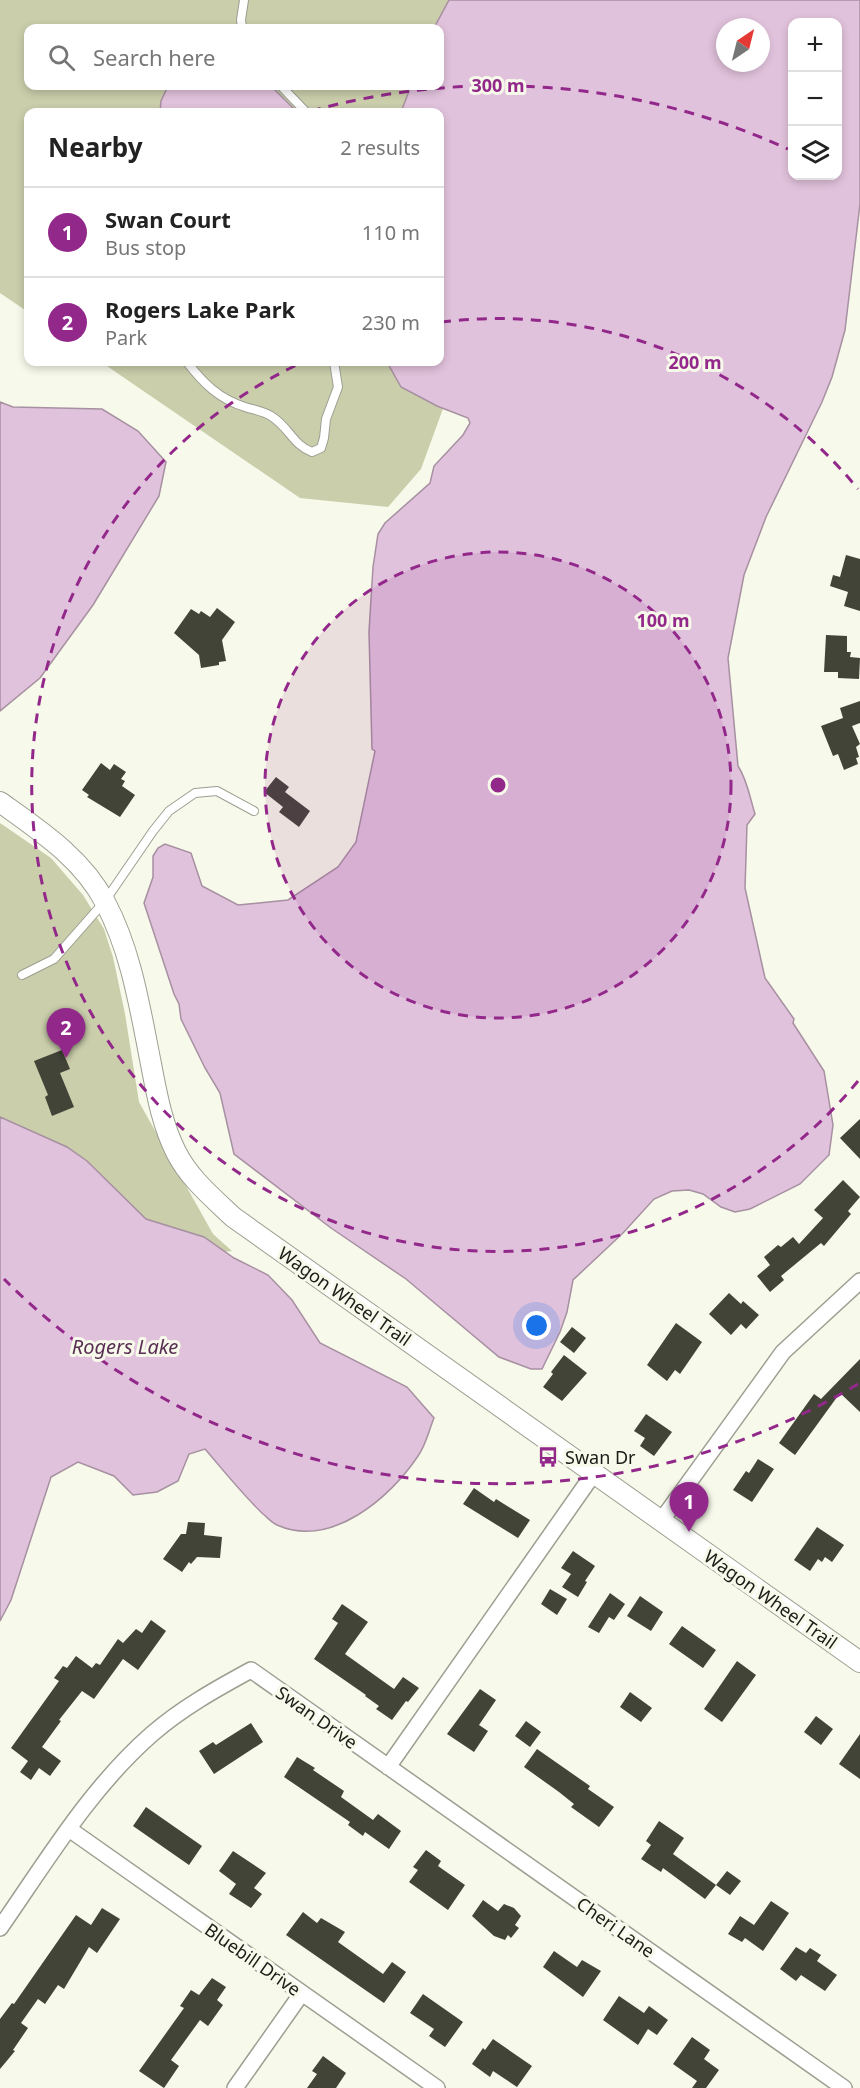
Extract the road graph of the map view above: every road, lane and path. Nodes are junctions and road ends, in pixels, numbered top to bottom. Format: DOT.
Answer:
graph roads {
  1 [pos="244,0"];
  2 [pos="242,24"];
  3 [pos="285,90"];
  4 [pos="302,108"];
  5 [pos="190,366"];
  6 [pos="335,366"];
  7 [pos="0,802"];
  8 [pos="254,811"];
  9 [pos="105,901"];
  10 [pos="22,975"];
  11 [pos="860,1281"];
  12 [pos="594,1473"];
  13 [pos="661,1521"];
  14 [pos="860,1662"];
  15 [pos="388,1767"];
  16 [pos="69,1829"];
  17 [pos="0,1928"];
  18 [pos="302,1993"];
  19 [pos="235,2088"];
  20 [pos="437,2088"];
  21 [pos="844,2088"];
  1 -- 2 [label="lane"];
  3 -- 4 [label="lane"];
  5 -- 6 [label="lane"];
  7 -- 9 [label="street, Wagon Wheel Trail"];
  8 -- 9 [label="lane"];
  9 -- 10 [label="lane"];
  9 -- 12 [label="street, Wagon Wheel Trail"];
  11 -- 13 [label="street"];
  12 -- 13 [label="street, Wagon Wheel Trail"];
  12 -- 15 [label="street"];
  13 -- 14 [label="street, Wagon Wheel Trail"];
  15 -- 16 [label="street, Swan Drive"];
  15 -- 21 [label="street, Cheri Lane"];
  16 -- 17 [label="street, Swan Drive"];
  16 -- 18 [label="street, Bluebill Drive"];
  18 -- 19 [label="street"];
  18 -- 20 [label="street, Bluebill Drive"];
}
